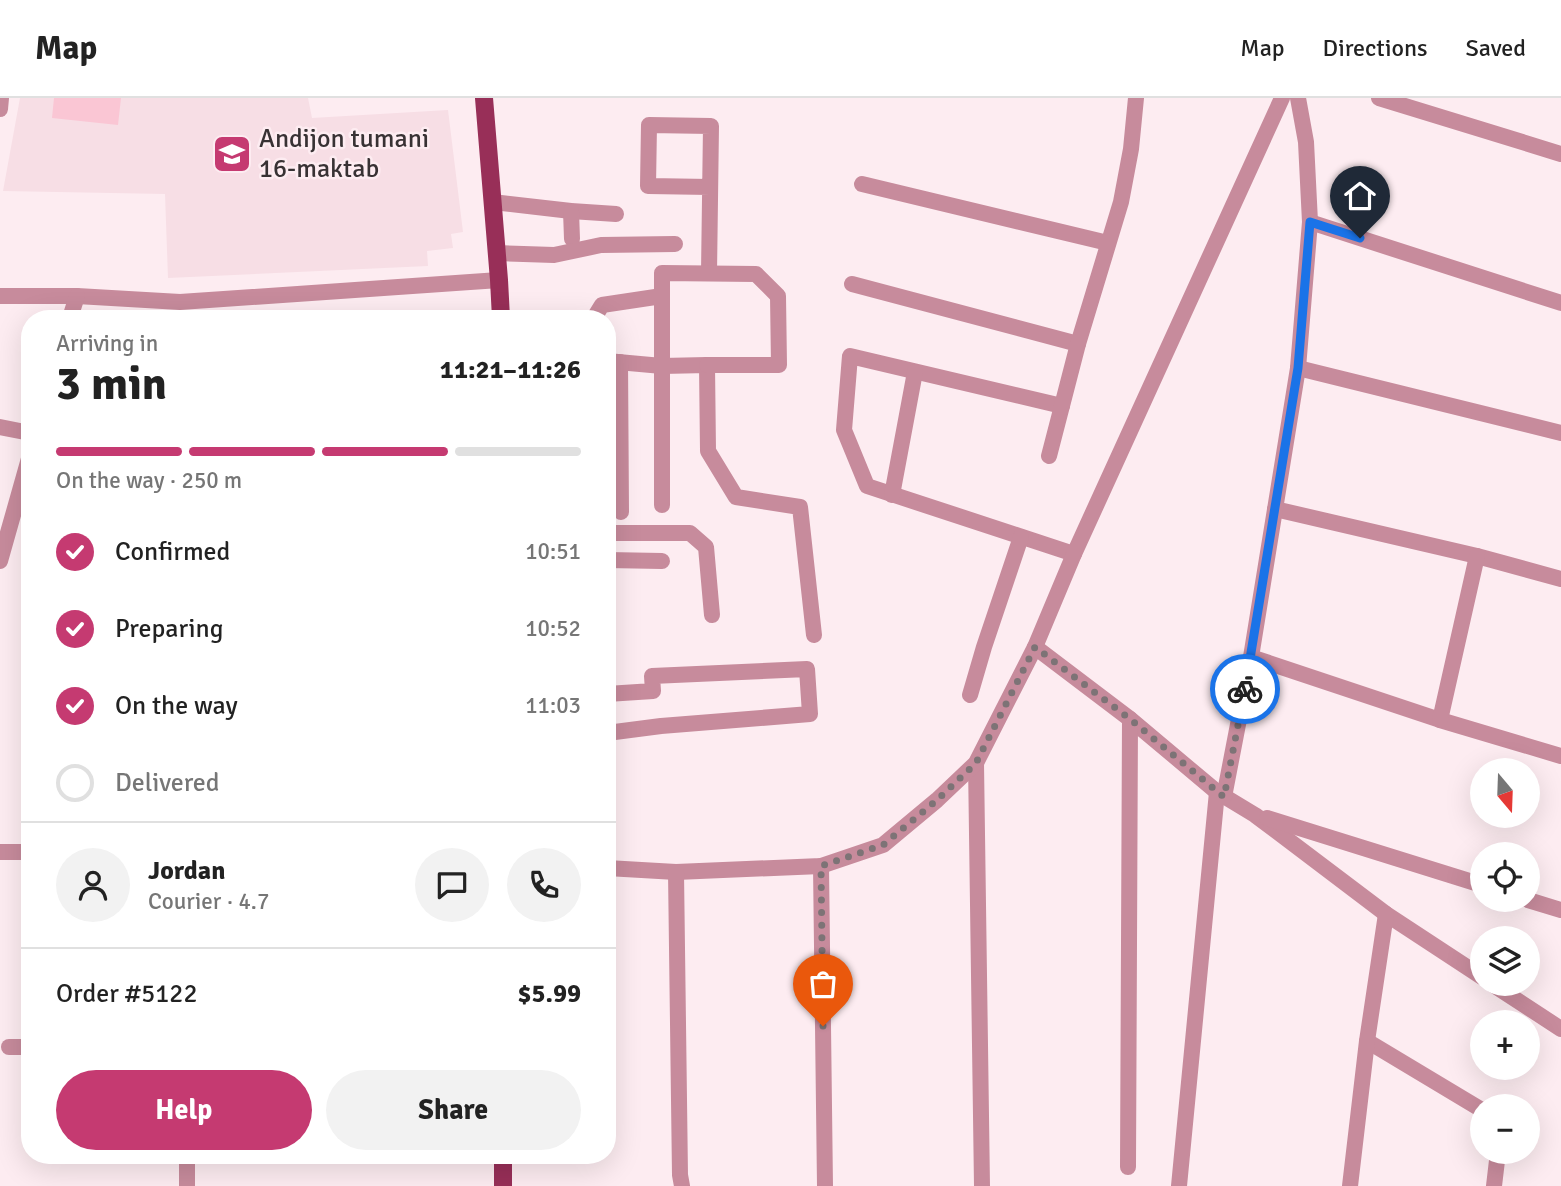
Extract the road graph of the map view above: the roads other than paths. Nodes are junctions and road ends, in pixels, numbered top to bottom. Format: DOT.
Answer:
graph roads {
  1 [pos="1,98"];
  2 [pos="484,98"];
  3 [pos="1136,98"];
  4 [pos="1282,98"];
  5 [pos="1298,98"];
  6 [pos="1378,98"];
  7 [pos="0,109"];
  8 [pos="1561,154"];
  9 [pos="862,184"];
  10 [pos="710,187"];
  11 [pos="493,202"];
  12 [pos="571,211"];
  13 [pos="616,214"];
  14 [pos="1310,222"];
  15 [pos="572,239"];
  16 [pos="1108,243"];
  17 [pos="675,244"];
  18 [pos="497,253"];
  19 [pos="709,273"];
  20 [pos="499,280"];
  21 [pos="852,284"];
  22 [pos="0,296"];
  23 [pos="77,296"];
  24 [pos="662,296"];
  25 [pos="1561,303"];
  26 [pos="73,310"];
  27 [pos="180,310"];
  28 [pos="501,310"];
  29 [pos="599,310"];
  30 [pos="1078,344"];
  31 [pos="616,361"];
  32 [pos="707,365"];
  33 [pos="662,366"];
  34 [pos="1298,368"];
  35 [pos="915,372"];
  36 [pos="616,404"];
  37 [pos="1062,406"];
  38 [pos="0,427"];
  39 [pos="21,431"];
  40 [pos="1561,433"];
  41 [pos="1049,456"];
  42 [pos="21,487"];
  43 [pos="892,495"];
  44 [pos="662,505"];
  45 [pos="1275,509"];
  46 [pos="621,512"];
  47 [pos="616,533"];
  48 [pos="1021,537"];
  49 [pos="1074,554"];
  50 [pos="1477,556"];
  51 [pos="616,560"];
  52 [pos="0,561"];
  53 [pos="662,561"];
  54 [pos="1561,579"];
  55 [pos="712,615"];
  56 [pos="814,635"];
  57 [pos="1035,647"];
  58 [pos="1251,657"];
  59 [pos="616,693"];
  60 [pos="970,695"];
  61 [pos="1130,719"];
  62 [pos="1440,720"];
  63 [pos="616,732"];
  64 [pos="1561,756"];
  65 [pos="976,763"];
  66 [pos="1221,794"];
  67 [pos="1255,815"];
  68 [pos="0,852"];
  69 [pos="21,852"];
  70 [pos="821,866"];
  71 [pos="616,869"];
  72 [pos="676,872"];
  73 [pos="1470,881"];
  74 [pos="1540,904"];
  75 [pos="1561,910"];
  76 [pos="1386,914"];
  77 [pos="1470,969"];
  78 [pos="1511,996"];
  79 [pos="1561,1028"];
  80 [pos="1367,1041"];
  81 [pos="9,1047"];
  82 [pos="21,1047"];
  83 [pos="1470,1103"];
  84 [pos="187,1164"];
  85 [pos="503,1164"];
  86 [pos="1497,1164"];
  87 [pos="1128,1167"];
  88 [pos="187,1186"];
  89 [pos="503,1186"];
  90 [pos="682,1186"];
  91 [pos="825,1186"];
  92 [pos="982,1186"];
  93 [pos="1180,1186"];
  94 [pos="1350,1186"];
  95 [pos="1494,1186"];
  1 -- 7 [label="street"];
  2 -- 11 [label="main road"];
  3 -- 16 [label="street"];
  4 -- 49 [label="street"];
  5 -- 14 [label="street"];
  6 -- 8 [label="street"];
  9 -- 16 [label="street"];
  10 -- 10 [label="street"];
  10 -- 19 [label="street"];
  11 -- 12 [label="street"];
  11 -- 18 [label="main road"];
  12 -- 13 [label="street"];
  12 -- 15 [label="street"];
  14 -- 25 [label="street"];
  14 -- 34 [label="street"];
  16 -- 30 [label="street"];
  17 -- 18 [label="street"];
  18 -- 20 [label="main road"];
  19 -- 24 [label="street"];
  19 -- 32 [label="street"];
  20 -- 27 [label="street"];
  20 -- 28 [label="main road"];
  21 -- 30 [label="street"];
  22 -- 23 [label="street"];
  23 -- 26 [label="street"];
  23 -- 27 [label="street"];
  24 -- 29 [label="street"];
  24 -- 33 [label="street"];
  30 -- 37 [label="street"];
  31 -- 33 [label="street"];
  32 -- 33 [label="street"];
  32 -- 56 [label="street"];
  33 -- 44 [label="street"];
  34 -- 40 [label="street"];
  34 -- 45 [label="street"];
  35 -- 37 [label="street"];
  35 -- 43 [label="street"];
  35 -- 43 [label="street"];
  36 -- 46 [label="street"];
  37 -- 41 [label="street"];
  38 -- 39 [label="street"];
  42 -- 52 [label="street"];
  43 -- 48 [label="street"];
  45 -- 50 [label="street"];
  45 -- 58 [label="street"];
  47 -- 55 [label="street"];
  48 -- 49 [label="street"];
  48 -- 60 [label="street"];
  49 -- 57 [label="street"];
  50 -- 54 [label="street"];
  50 -- 62 [label="street"];
  51 -- 53 [label="street"];
  57 -- 61 [label="street"];
  57 -- 65 [label="street"];
  58 -- 62 [label="street"];
  58 -- 66 [label="street"];
  59 -- 63 [label="street"];
  61 -- 66 [label="street"];
  61 -- 87 [label="street"];
  62 -- 64 [label="street"];
  65 -- 70 [label="street"];
  65 -- 92 [label="street"];
  66 -- 67 [label="street"];
  66 -- 93 [label="street"];
  67 -- 73 [label="street"];
  67 -- 76 [label="street"];
  68 -- 69 [label="street"];
  70 -- 72 [label="street"];
  70 -- 91 [label="street"];
  71 -- 72 [label="street"];
  72 -- 90 [label="street"];
  74 -- 75 [label="street"];
  76 -- 77 [label="street"];
  76 -- 80 [label="street"];
  78 -- 79 [label="street"];
  80 -- 83 [label="street"];
  80 -- 94 [label="street"];
  81 -- 82 [label="street"];
  84 -- 88 [label="street"];
  85 -- 89 [label="main road"];
  86 -- 95 [label="street"];
}
